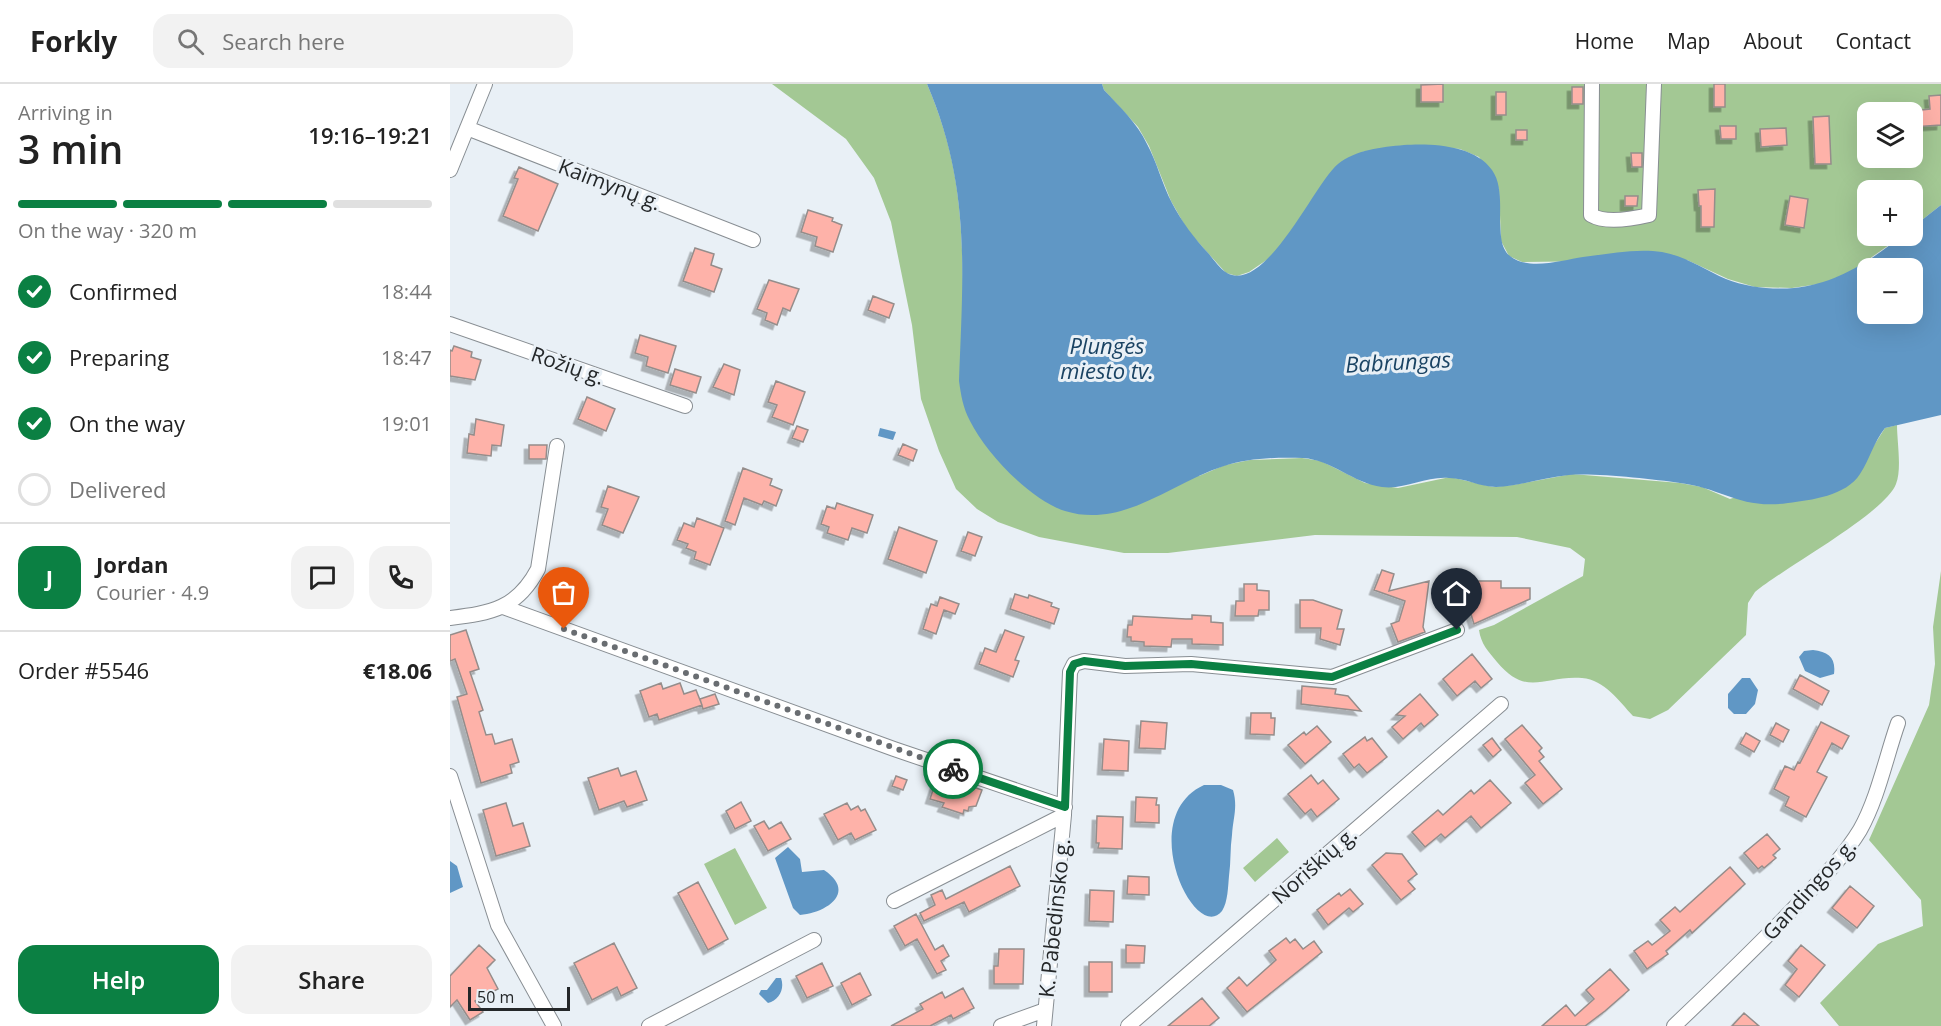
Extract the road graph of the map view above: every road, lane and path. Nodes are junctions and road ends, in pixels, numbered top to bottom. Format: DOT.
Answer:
graph roads {
  1 [pos="485,84"];
  2 [pos="1592,84"];
  3 [pos="1654,84"];
  4 [pos="467,128"];
  5 [pos="450,170"];
  6 [pos="753,240"];
  7 [pos="450,324"];
  8 [pos="685,406"];
  9 [pos="557,446"];
  10 [pos="503,607"];
  11 [pos="450,618"];
  12 [pos="1457,630"];
  13 [pos="1501,704"];
  14 [pos="1898,723"];
  15 [pos="450,776"];
  16 [pos="1064,811"];
  17 [pos="894,901"];
  18 [pos="814,940"];
  19 [pos="1045,1010"];
  20 [pos="554,1026"];
  21 [pos="649,1026"];
  22 [pos="1001,1026"];
  23 [pos="1044,1026"];
  24 [pos="1128,1026"];
  25 [pos="1674,1026"];
  1 -- 4 [label="street"];
  2 -- 3 [label="street"];
  4 -- 5 [label="street"];
  4 -- 6 [label="street, Kaimynų g."];
  7 -- 8 [label="street, Rožių g."];
  9 -- 10 [label="street"];
  10 -- 11 [label="street"];
  10 -- 16 [label="street"];
  12 -- 16 [label="street, K. Pabedinsko g."];
  13 -- 24 [label="street, Noriškių g."];
  14 -- 25 [label="street, Gandingos g."];
  15 -- 20 [label="street"];
  16 -- 17 [label="street"];
  16 -- 19 [label="street, K. Pabedinsko g."];
  18 -- 21 [label="street"];
  19 -- 22 [label="street"];
  19 -- 23 [label="street, K. Pabedinsko g."];
}
